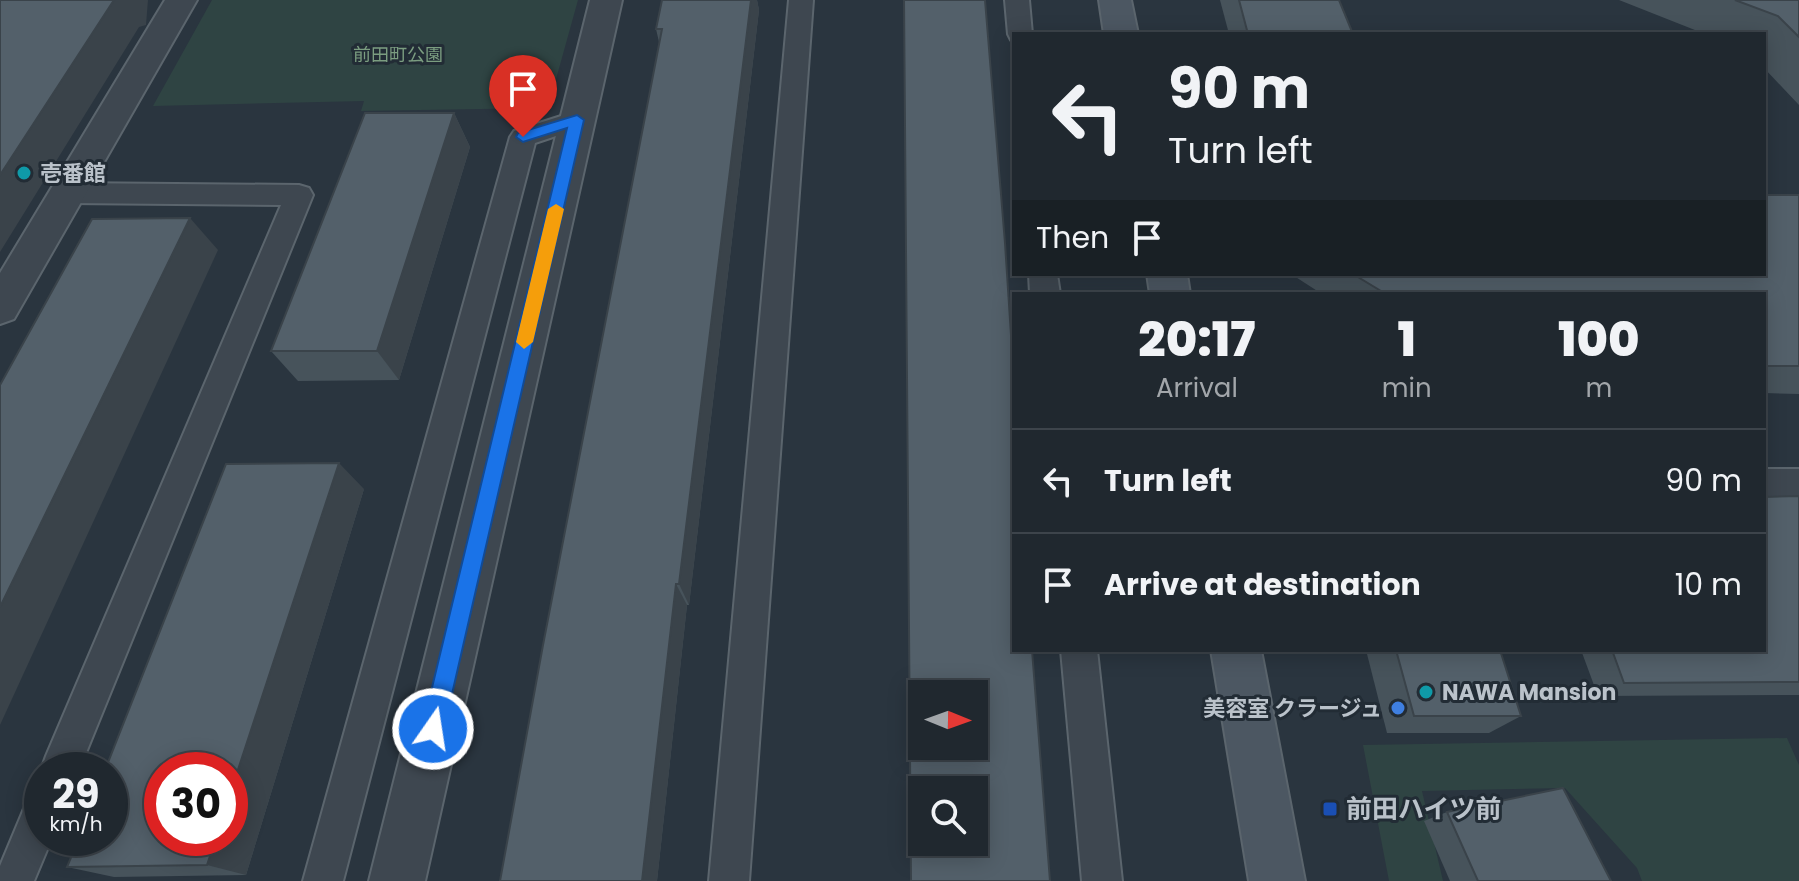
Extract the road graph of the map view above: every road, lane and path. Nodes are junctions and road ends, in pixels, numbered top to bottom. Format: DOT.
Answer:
graph roads {
  1 [pos="181,0"];
  2 [pos="606,0"];
  3 [pos="801,0"];
  4 [pos="1017,0"];
  5 [pos="1115,0"];
  6 [pos="1020,32"];
  7 [pos="1121,32"];
  8 [pos="577,120"];
  9 [pos="68,193"];
  10 [pos="0,308"];
  11 [pos="1766,489"];
  12 [pos="1799,489"];
  13 [pos="1079,652"];
  14 [pos="1236,652"];
  15 [pos="67,752"];
  16 [pos="24,856"];
  17 [pos="14,881"];
  18 [pos="323,881"];
  19 [pos="397,881"];
  20 [pos="729,881"];
  21 [pos="1102,881"];
  22 [pos="1277,881"];
  1 -- 9 [label="street"];
  2 -- 8 [label="street"];
  3 -- 20 [label="lane"];
  4 -- 6 [label="lane"];
  5 -- 7 [label="main road"];
  8 -- 18 [label="lane"];
  8 -- 19 [label="street"];
  9 -- 10 [label="street"];
  9 -- 15 [label="lane"];
  11 -- 12 [label="street"];
  13 -- 21 [label="lane"];
  14 -- 22 [label="main road"];
  16 -- 17 [label="lane"];
}
